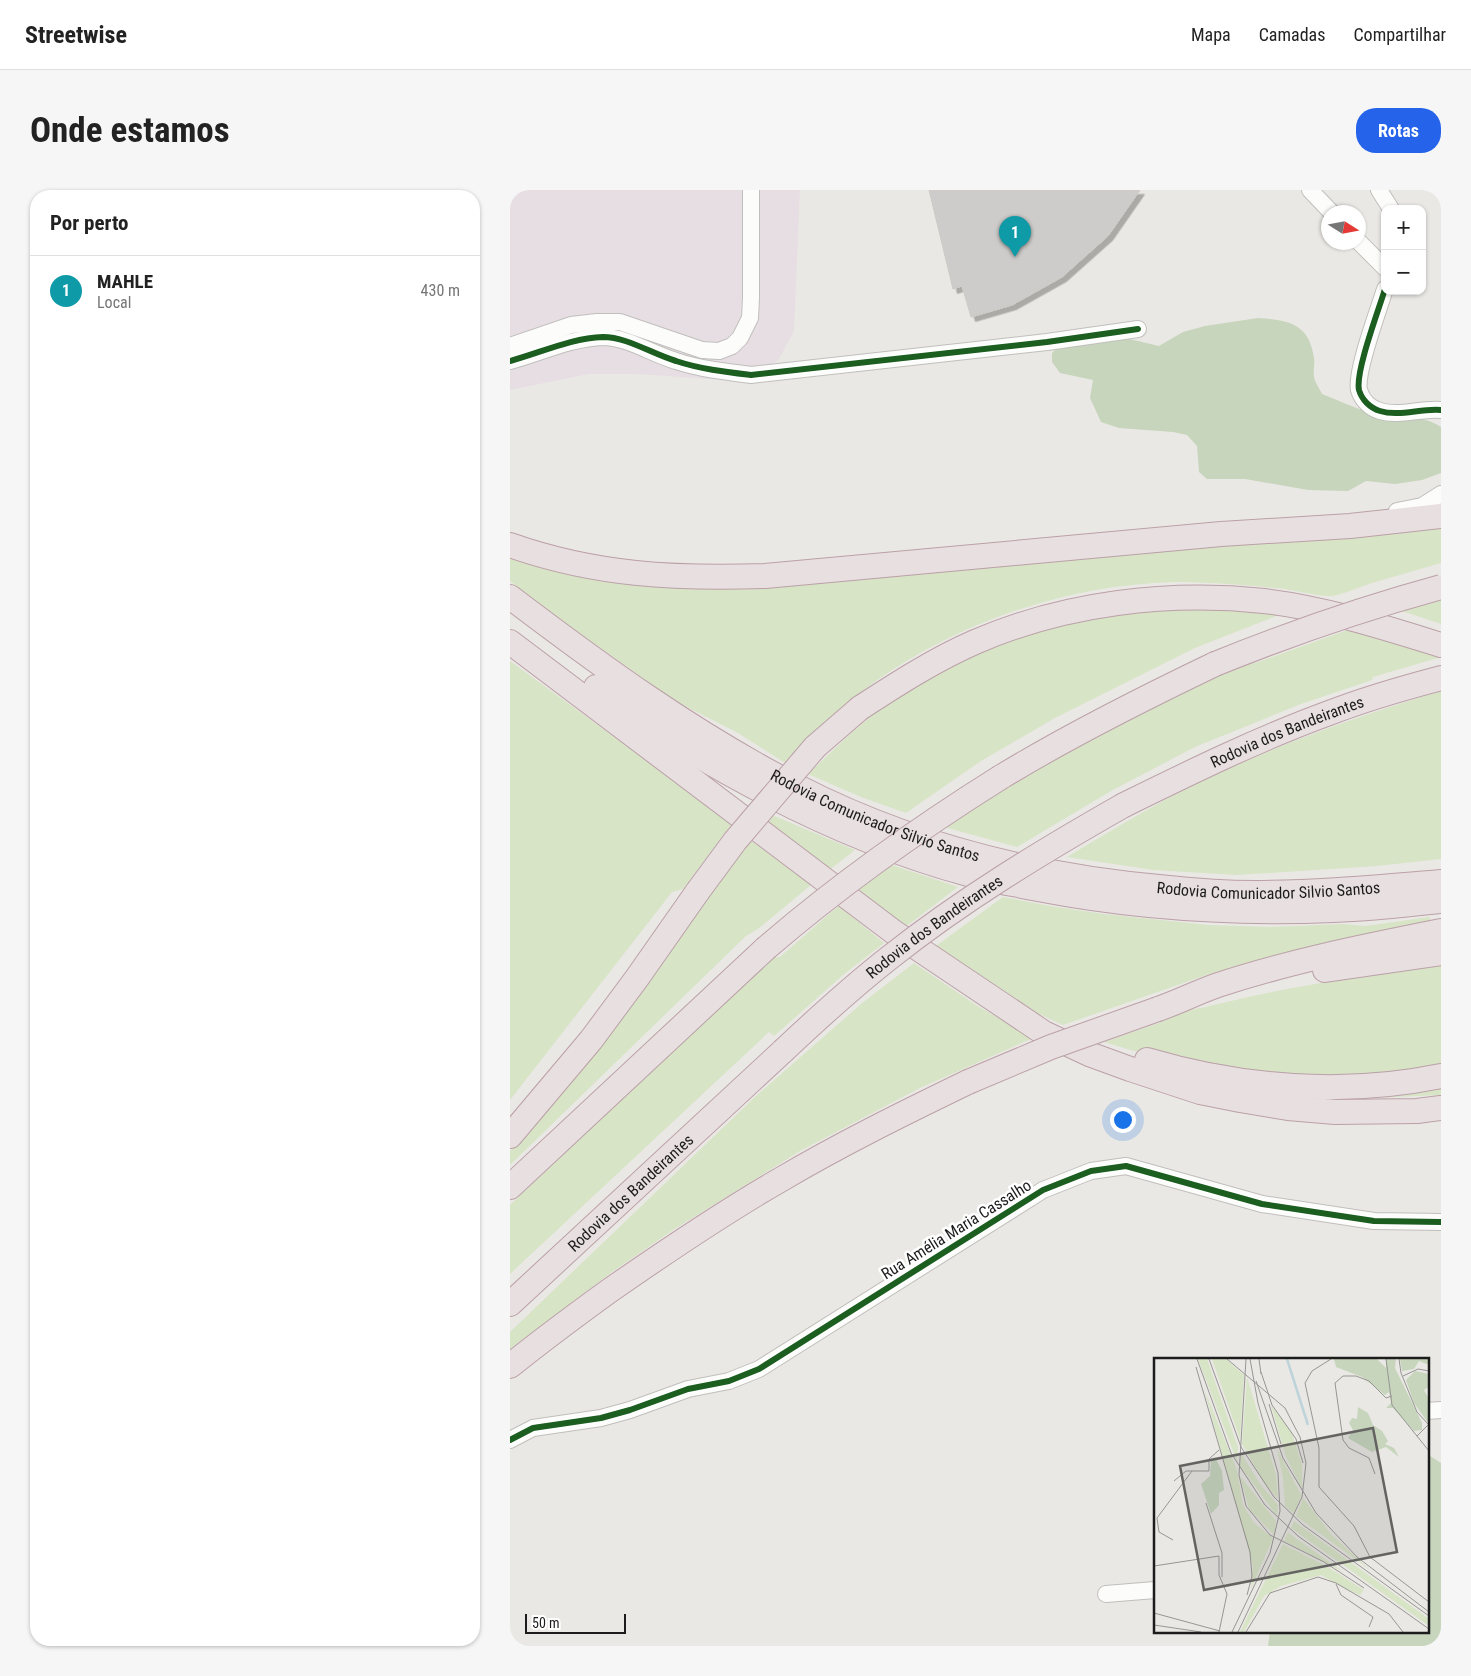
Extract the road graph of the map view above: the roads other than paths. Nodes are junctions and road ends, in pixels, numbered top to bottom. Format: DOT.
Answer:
graph roads {
  1 [pos="751,190"];
  2 [pos="1310,190"];
  3 [pos="1379,190"];
  4 [pos="1324,205"];
  5 [pos="1388,205"];
  6 [pos="1366,249"];
  7 [pos="1381,264"];
  8 [pos="1383,295"];
  9 [pos="1138,329"];
  10 [pos="510,346"];
  11 [pos="510,361"];
  12 [pos="1441,410"];
  13 [pos="1441,494"];
  14 [pos="1441,516"];
  15 [pos="1350,526"];
  16 [pos="510,545"];
  17 [pos="1441,587"];
  18 [pos="510,597"];
  19 [pos="510,624"];
  20 [pos="510,642"];
  21 [pos="1441,645"];
  22 [pos="1441,678"];
  23 [pos="1441,882"];
  24 [pos="1441,901"];
  25 [pos="1441,931"];
  26 [pos="1441,953"];
  27 [pos="989,996"];
  28 [pos="1160,1008"];
  29 [pos="1441,1076"];
  30 [pos="1441,1108"];
  31 [pos="510,1136"];
  32 [pos="510,1187"];
  33 [pos="1441,1222"];
  34 [pos="510,1304"];
  35 [pos="510,1366"];
  36 [pos="1441,1410"];
  37 [pos="1428,1411"];
  38 [pos="510,1440"];
  39 [pos="1154,1590"];
  40 [pos="1106,1594"];
  1 -- 10 [label="street"];
  2 -- 4 [label="street"];
  3 -- 5 [label="street"];
  6 -- 7 [label="street"];
  8 -- 12 [label="street"];
  9 -- 11 [label="street"];
  13 -- 15 [label="street"];
  14 -- 15 [label="highway"];
  15 -- 16 [label="highway"];
  17 -- 32 [label="highway, bridge"];
  18 -- 23 [label="highway, Rodovia Comunicador Silvio Santos"];
  19 -- 24 [label="highway, Rodovia Comunicador Silvio Santos"];
  20 -- 27 [label="highway"];
  21 -- 31 [label="highway, bridge"];
  22 -- 34 [label="highway, Rodovia dos Bandeirantes, bridge"];
  25 -- 28 [label="highway"];
  26 -- 28 [label="highway"];
  27 -- 29 [label="highway"];
  27 -- 30 [label="highway"];
  28 -- 35 [label="highway, bridge"];
  33 -- 38 [label="street, Rua Amélia Maria Cassalho"];
  36 -- 37 [label="street"];
  39 -- 40 [label="street"];
}
